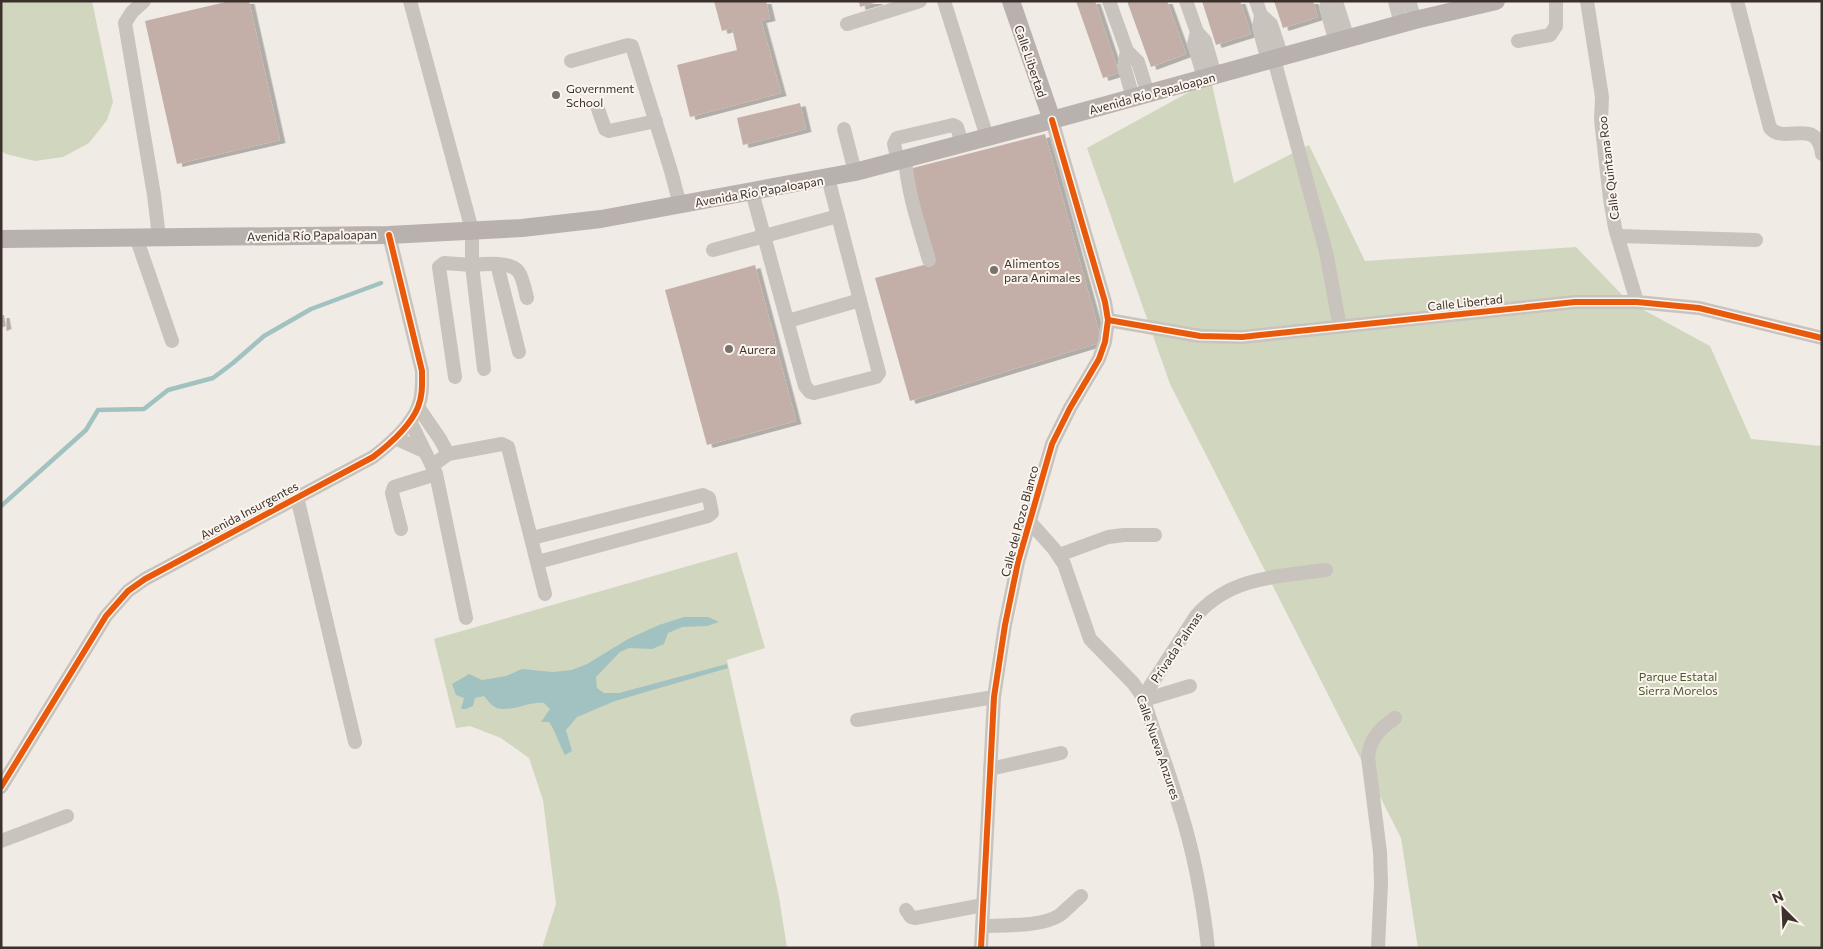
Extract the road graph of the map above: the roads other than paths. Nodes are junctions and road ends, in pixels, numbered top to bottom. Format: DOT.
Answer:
graph roads {
  1 [pos="144,1"];
  2 [pos="410,1"];
  3 [pos="920,1"];
  4 [pos="944,1"];
  5 [pos="1011,1"];
  6 [pos="1109,1"];
  7 [pos="1186,1"];
  8 [pos="1256,1"];
  9 [pos="1328,1"];
  10 [pos="1334,1"];
  11 [pos="1396,1"];
  12 [pos="1409,1"];
  13 [pos="1556,1"];
  14 [pos="1587,1"];
  15 [pos="1736,1"];
  16 [pos="1479,3"];
  17 [pos="1408,22"];
  18 [pos="847,24"];
  19 [pos="1342,40"];
  20 [pos="1518,41"];
  21 [pos="1274,59"];
  22 [pos="572,61"];
  23 [pos="1209,77"];
  24 [pos="1141,96"];
  25 [pos="597,106"];
  26 [pos="1052,120"];
  27 [pos="656,121"];
  28 [pos="844,129"];
  29 [pos="987,137"];
  30 [pos="1822,154"];
  31 [pos="901,160"];
  32 [pos="855,172"];
  33 [pos="828,178"];
  34 [pos="752,192"];
  35 [pos="680,205"];
  36 [pos="838,216"];
  37 [pos="472,230"];
  38 [pos="389,234"];
  39 [pos="764,236"];
  40 [pos="1618,236"];
  41 [pos="136,237"];
  42 [pos="159,237"];
  43 [pos="1,239"];
  44 [pos="1756,240"];
  45 [pos="714,250"];
  46 [pos="929,260"];
  47 [pos="472,264"];
  48 [pos="497,264"];
  49 [pos="527,298"];
  50 [pos="860,300"];
  51 [pos="1637,302"];
  52 [pos="1108,320"];
  53 [pos="788,321"];
  54 [pos="1340,327"];
  55 [pos="1822,338"];
  56 [pos="172,341"];
  57 [pos="519,352"];
  58 [pos="484,369"];
  59 [pos="455,377"];
  60 [pos="418,407"];
  61 [pos="410,421"];
  62 [pos="395,438"];
  63 [pos="424,451"];
  64 [pos="448,454"];
  65 [pos="434,470"];
  66 [pos="297,497"];
  67 [pos="1028,521"];
  68 [pos="401,529"];
  69 [pos="1154,535"];
  70 [pos="532,538"];
  71 [pos="1059,555"];
  72 [pos="538,562"];
  73 [pos="1326,570"];
  74 [pos="545,594"];
  75 [pos="466,618"];
  76 [pos="1190,686"];
  77 [pos="994,697"];
  78 [pos="1143,698"];
  79 [pos="1395,718"];
  80 [pos="857,720"];
  81 [pos="355,742"];
  82 [pos="1061,753"];
  83 [pos="990,768"];
  84 [pos="1,787"];
  85 [pos="67,816"];
  86 [pos="1,840"];
  87 [pos="1080,896"];
  88 [pos="983,905"];
  89 [pos="906,910"];
  90 [pos="982,926"];
  91 [pos="981,948"];
  92 [pos="1208,948"];
  93 [pos="1378,948"];
  1 -- 42 [label="street"];
  2 -- 37 [label="street"];
  3 -- 18 [label="street"];
  4 -- 29 [label="street"];
  5 -- 26 [label="main road, Calle Libertad"];
  6 -- 24 [label="street"];
  7 -- 23 [label="street"];
  8 -- 21 [label="street"];
  9 -- 19 [label="street"];
  10 -- 19 [label="street"];
  11 -- 17 [label="street"];
  12 -- 17 [label="street"];
  13 -- 20 [label="street"];
  14 -- 40 [label="street, Calle Quintana Roo"];
  15 -- 30 [label="street"];
  16 -- 17 [label="main road, Avenida Río Papaloapan"];
  17 -- 19 [label="main road, Avenida Río Papaloapan"];
  19 -- 21 [label="main road, Avenida Río Papaloapan"];
  21 -- 23 [label="main road, Avenida Río Papaloapan"];
  21 -- 54 [label="street"];
  22 -- 27 [label="street"];
  23 -- 24 [label="main road, Avenida Río Papaloapan"];
  24 -- 26 [label="main road, Avenida Río Papaloapan"];
  25 -- 27 [label="street"];
  26 -- 29 [label="main road, Avenida Río Papaloapan"];
  26 -- 52 [label="street, Calle del Pozo Blanco"];
  27 -- 35 [label="street"];
  28 -- 32 [label="street"];
  29 -- 31 [label="main road, Avenida Río Papaloapan"];
  31 -- 32 [label="main road, Avenida Río Papaloapan"];
  31 -- 46 [label="street"];
  32 -- 33 [label="main road, Avenida Río Papaloapan"];
  33 -- 34 [label="main road, Avenida Río Papaloapan"];
  33 -- 36 [label="street"];
  34 -- 35 [label="main road, Avenida Río Papaloapan"];
  34 -- 39 [label="street"];
  35 -- 37 [label="main road, Avenida Río Papaloapan"];
  36 -- 39 [label="street"];
  36 -- 50 [label="street"];
  37 -- 38 [label="main road, Avenida Río Papaloapan"];
  37 -- 47 [label="street"];
  38 -- 42 [label="main road, Avenida Río Papaloapan"];
  38 -- 60 [label="street, Avenida Insurgentes"];
  39 -- 45 [label="street"];
  39 -- 53 [label="street"];
  40 -- 44 [label="street"];
  40 -- 51 [label="street, Calle Quintana Roo"];
  41 -- 42 [label="main road, Avenida Río Papaloapan"];
  41 -- 43 [label="main road, Avenida Río Papaloapan"];
  41 -- 56 [label="street"];
  47 -- 48 [label="street"];
  47 -- 58 [label="street"];
  47 -- 59 [label="street"];
  48 -- 49 [label="street"];
  48 -- 57 [label="street"];
  50 -- 53 [label="street"];
  50 -- 53 [label="street"];
  51 -- 54 [label="street, Calle Libertad"];
  51 -- 55 [label="street, Calle Libertad"];
  52 -- 54 [label="street, Calle Libertad"];
  52 -- 67 [label="street, Calle del Pozo Blanco"];
  60 -- 61 [label="street, Avenida Insurgentes"];
  60 -- 64 [label="street"];
  61 -- 62 [label="street, Avenida Insurgentes"];
  61 -- 63 [label="street"];
  62 -- 63 [label="street"];
  62 -- 66 [label="street, Avenida Insurgentes"];
  63 -- 65 [label="street"];
  64 -- 65 [label="street"];
  64 -- 70 [label="street"];
  65 -- 68 [label="street"];
  65 -- 75 [label="street"];
  66 -- 81 [label="street"];
  66 -- 84 [label="street, Avenida Insurgentes"];
  67 -- 71 [label="street, Calle Nueva Anzures"];
  67 -- 77 [label="street, Calle del Pozo Blanco"];
  69 -- 71 [label="street"];
  70 -- 72 [label="street"];
  70 -- 72 [label="street"];
  71 -- 78 [label="street, Calle Nueva Anzures"];
  72 -- 74 [label="street"];
  73 -- 78 [label="street, Privada Palmas"];
  76 -- 78 [label="street"];
  77 -- 80 [label="street"];
  77 -- 83 [label="street, Calle del Pozo Blanco"];
  78 -- 92 [label="street, Calle Nueva Anzures"];
  79 -- 93 [label="street"];
  82 -- 83 [label="street"];
  83 -- 88 [label="street, Calle del Pozo Blanco"];
  85 -- 86 [label="street"];
  87 -- 90 [label="street"];
  88 -- 89 [label="street"];
  88 -- 90 [label="street, Calle del Pozo Blanco"];
  90 -- 91 [label="street, Calle del Pozo Blanco"];
}
